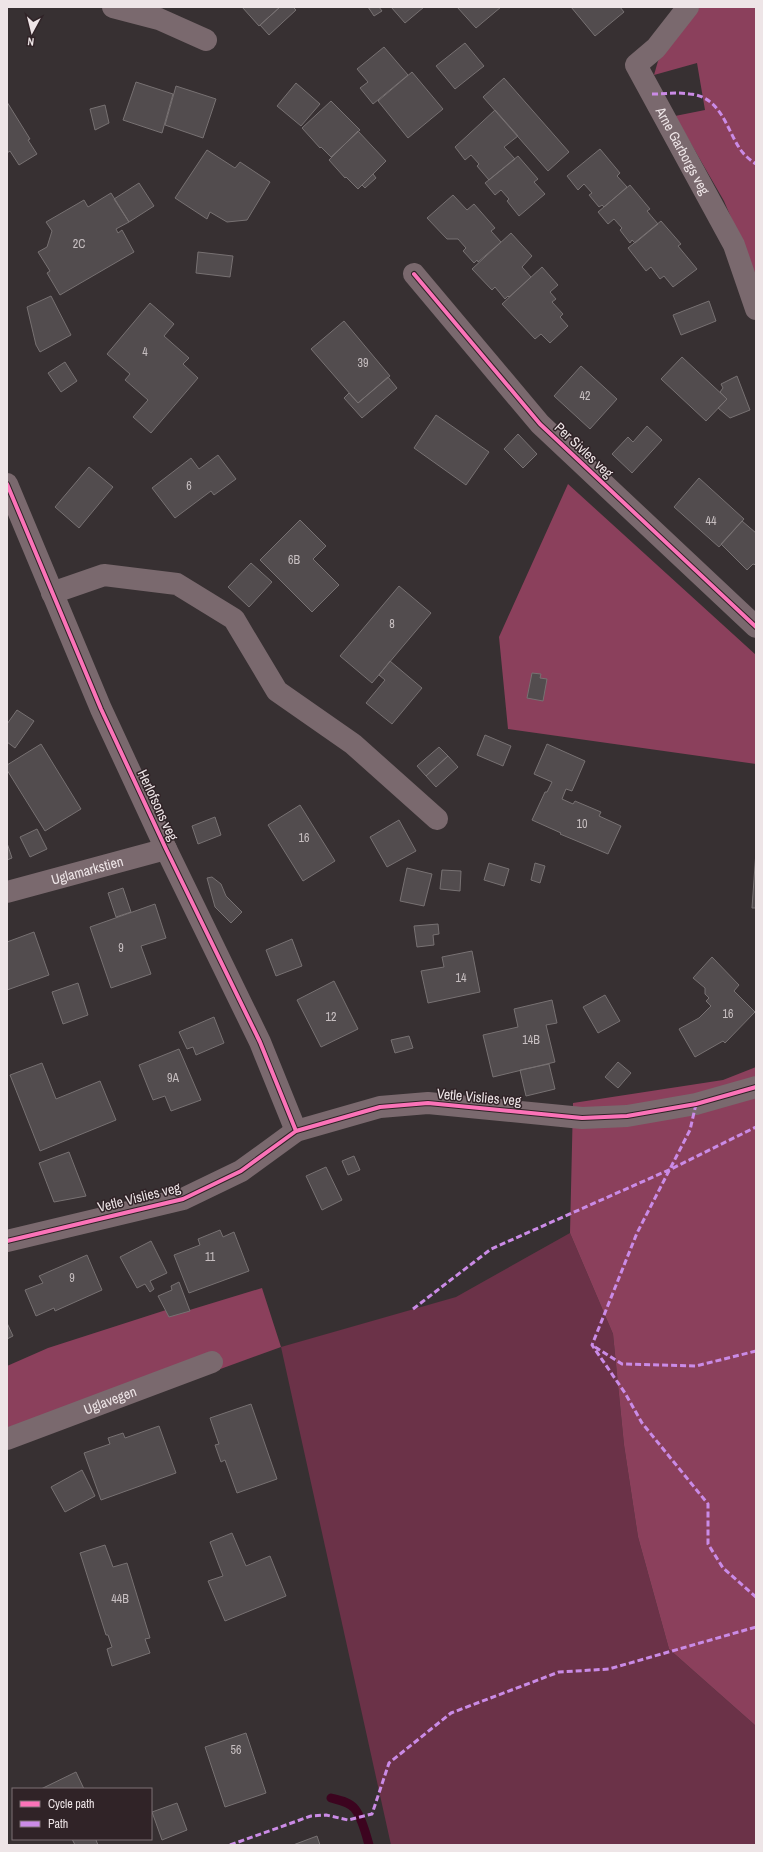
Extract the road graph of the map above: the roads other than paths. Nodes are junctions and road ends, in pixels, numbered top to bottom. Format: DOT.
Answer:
graph roads {
  1 [pos="114,7"];
  2 [pos="688,7"];
  3 [pos="206,40"];
  4 [pos="414,274"];
  5 [pos="756,309"];
  6 [pos="7,484"];
  7 [pos="52,593"];
  8 [pos="756,627"];
  9 [pos="437,819"];
  10 [pos="166,849"];
  11 [pos="7,892"];
  12 [pos="756,1086"];
  13 [pos="296,1131"];
  14 [pos="7,1241"];
  15 [pos="212,1362"];
  16 [pos="7,1438"];
  1 -- 3 [label="street"];
  2 -- 5 [label="street, Arne Garborgs veg"];
  4 -- 8 [label="street, Per Sivles veg"];
  6 -- 7 [label="street, Herlofsons veg"];
  7 -- 9 [label="street"];
  7 -- 10 [label="street, Herlofsons veg"];
  10 -- 11 [label="street, Uglamarkstien"];
  10 -- 13 [label="street, Herlofsons veg"];
  12 -- 13 [label="street, Vetle Vislies veg"];
  13 -- 14 [label="street, Vetle Vislies veg"];
  15 -- 16 [label="street, Uglavegen"];
}
